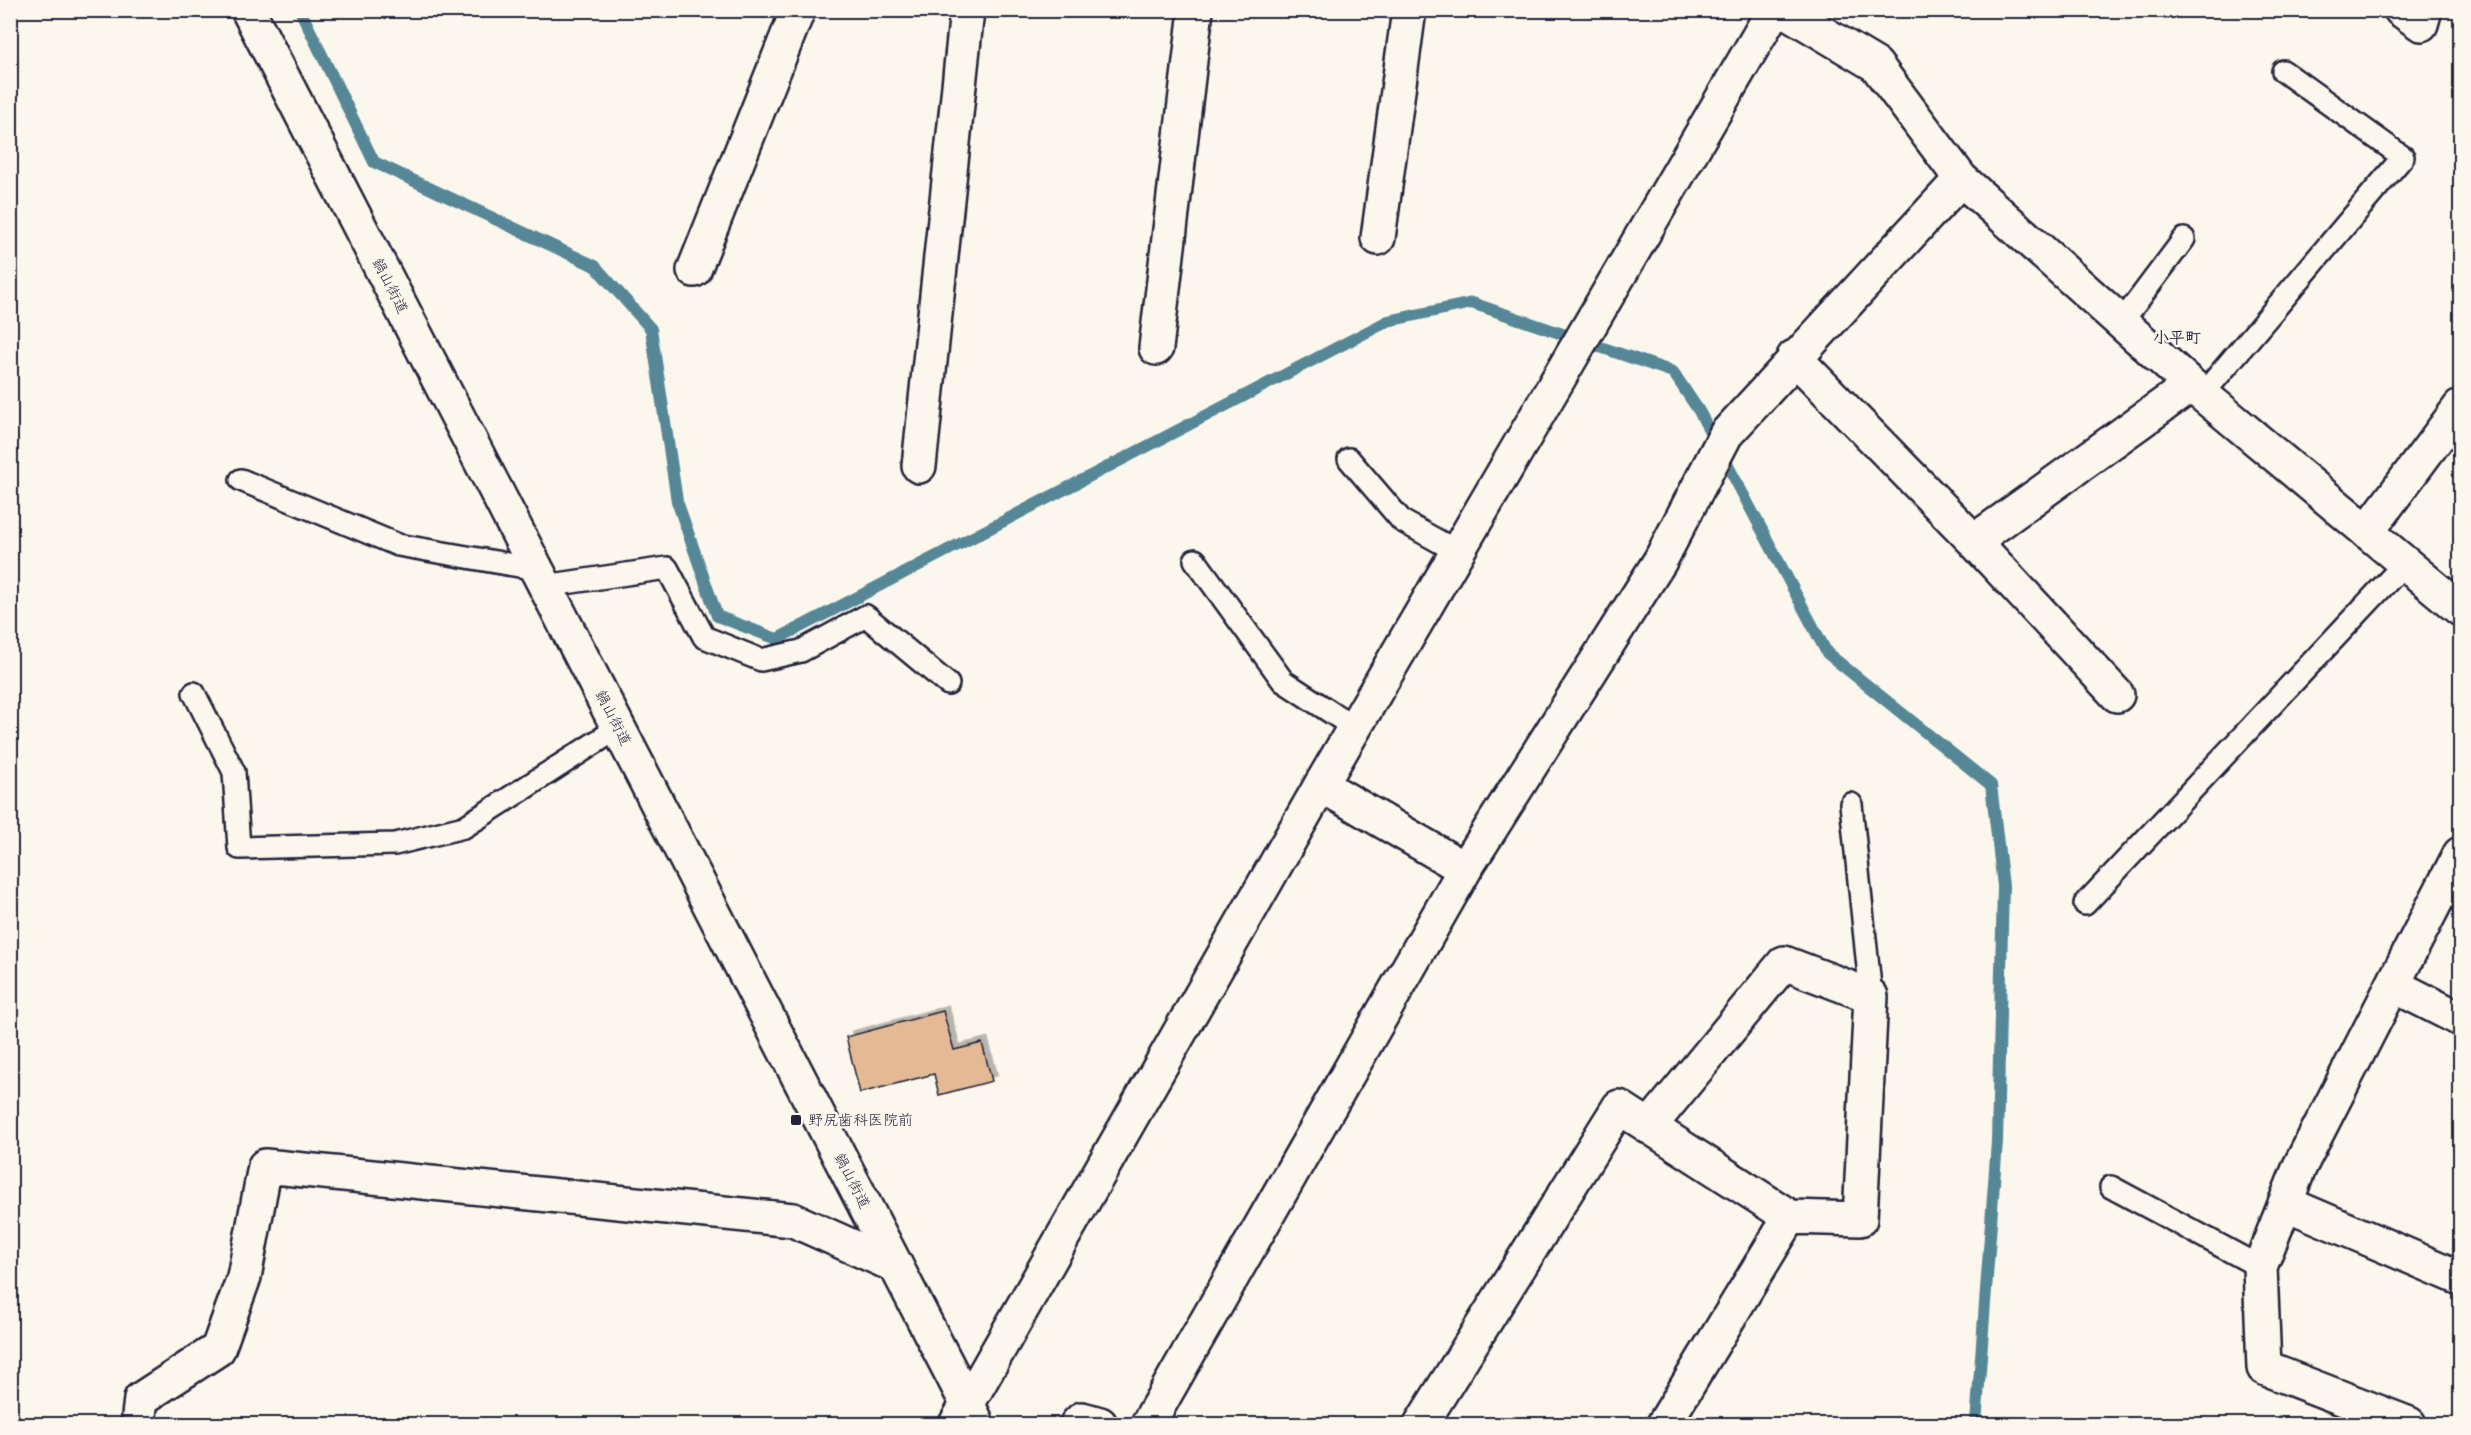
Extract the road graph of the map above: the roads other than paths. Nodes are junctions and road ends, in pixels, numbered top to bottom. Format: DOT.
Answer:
graph roads {
  1 [pos="248,10"];
  2 [pos="798,10"];
  3 [pos="967,10"];
  4 [pos="1196,10"];
  5 [pos="1409,10"];
  6 [pos="1774,10"];
  7 [pos="1784,10"];
  8 [pos="2401,10"];
  9 [pos="2425,10"];
  10 [pos="2283,71"];
  11 [pos="1961,179"];
  12 [pos="1378,238"];
  13 [pos="2184,239"];
  14 [pos="694,270"];
  15 [pos="2121,323"];
  16 [pos="1156,348"];
  17 [pos="1794,357"];
  18 [pos="2196,390"];
  19 [pos="2460,407"];
  20 [pos="1349,459"];
  21 [pos="919,466"];
  22 [pos="241,480"];
  23 [pos="2367,532"];
  24 [pos="1974,541"];
  25 [pos="1458,552"];
  26 [pos="1195,560"];
  27 [pos="2405,563"];
  28 [pos="540,577"];
  29 [pos="2460,609"];
  30 [pos="948,684"];
  31 [pos="194,693"];
  32 [pos="2117,696"];
  33 [pos="618,728"];
  34 [pos="1355,728"];
  35 [pos="1322,785"];
  36 [pos="1851,804"];
  37 [pos="2460,854"];
  38 [pos="1465,869"];
  39 [pos="2085,904"];
  40 [pos="2393,985"];
  41 [pos="1871,996"];
  42 [pos="2460,1019"];
  43 [pos="1649,1127"];
  44 [pos="2111,1187"];
  45 [pos="2285,1203"];
  46 [pos="1790,1217"];
  47 [pos="896,1266"];
  48 [pos="2260,1267"];
  49 [pos="2460,1278"];
  50 [pos="967,1418"];
  51 [pos="138,1425"];
  52 [pos="1077,1425"];
  53 [pos="1100,1425"];
  54 [pos="1148,1425"];
  55 [pos="1421,1425"];
  56 [pos="1664,1425"];
  57 [pos="2409,1425"];
  1 -- 28 [label="street, 鍋山街道"];
  2 -- 14 [label="street"];
  3 -- 21 [label="street"];
  4 -- 16 [label="street"];
  5 -- 12 [label="street"];
  6 -- 25 [label="street"];
  7 -- 11 [label="street"];
  8 -- 9 [label="street"];
  10 -- 18 [label="lane"];
  11 -- 15 [label="street"];
  11 -- 17 [label="street"];
  13 -- 15 [label="lane"];
  15 -- 18 [label="street"];
  17 -- 24 [label="street"];
  17 -- 38 [label="street"];
  18 -- 23 [label="street"];
  18 -- 24 [label="street"];
  19 -- 23 [label="street"];
  20 -- 25 [label="lane"];
  22 -- 28 [label="lane"];
  23 -- 27 [label="street"];
  24 -- 32 [label="street"];
  25 -- 34 [label="street"];
  26 -- 34 [label="lane"];
  27 -- 29 [label="street"];
  27 -- 39 [label="lane"];
  28 -- 30 [label="lane"];
  28 -- 33 [label="street, 鍋山街道"];
  31 -- 33 [label="lane"];
  33 -- 47 [label="street, 鍋山街道"];
  34 -- 35 [label="street"];
  35 -- 38 [label="street"];
  35 -- 50 [label="street"];
  36 -- 41 [label="lane"];
  37 -- 40 [label="street"];
  38 -- 54 [label="street"];
  40 -- 42 [label="street"];
  40 -- 45 [label="street"];
  41 -- 43 [label="street"];
  41 -- 46 [label="street"];
  43 -- 46 [label="street"];
  43 -- 55 [label="street"];
  44 -- 48 [label="lane"];
  45 -- 48 [label="street"];
  45 -- 49 [label="street"];
  46 -- 56 [label="street"];
  47 -- 50 [label="street, 鍋山街道"];
  47 -- 51 [label="street"];
  48 -- 57 [label="street"];
  52 -- 53 [label="street"];
}
